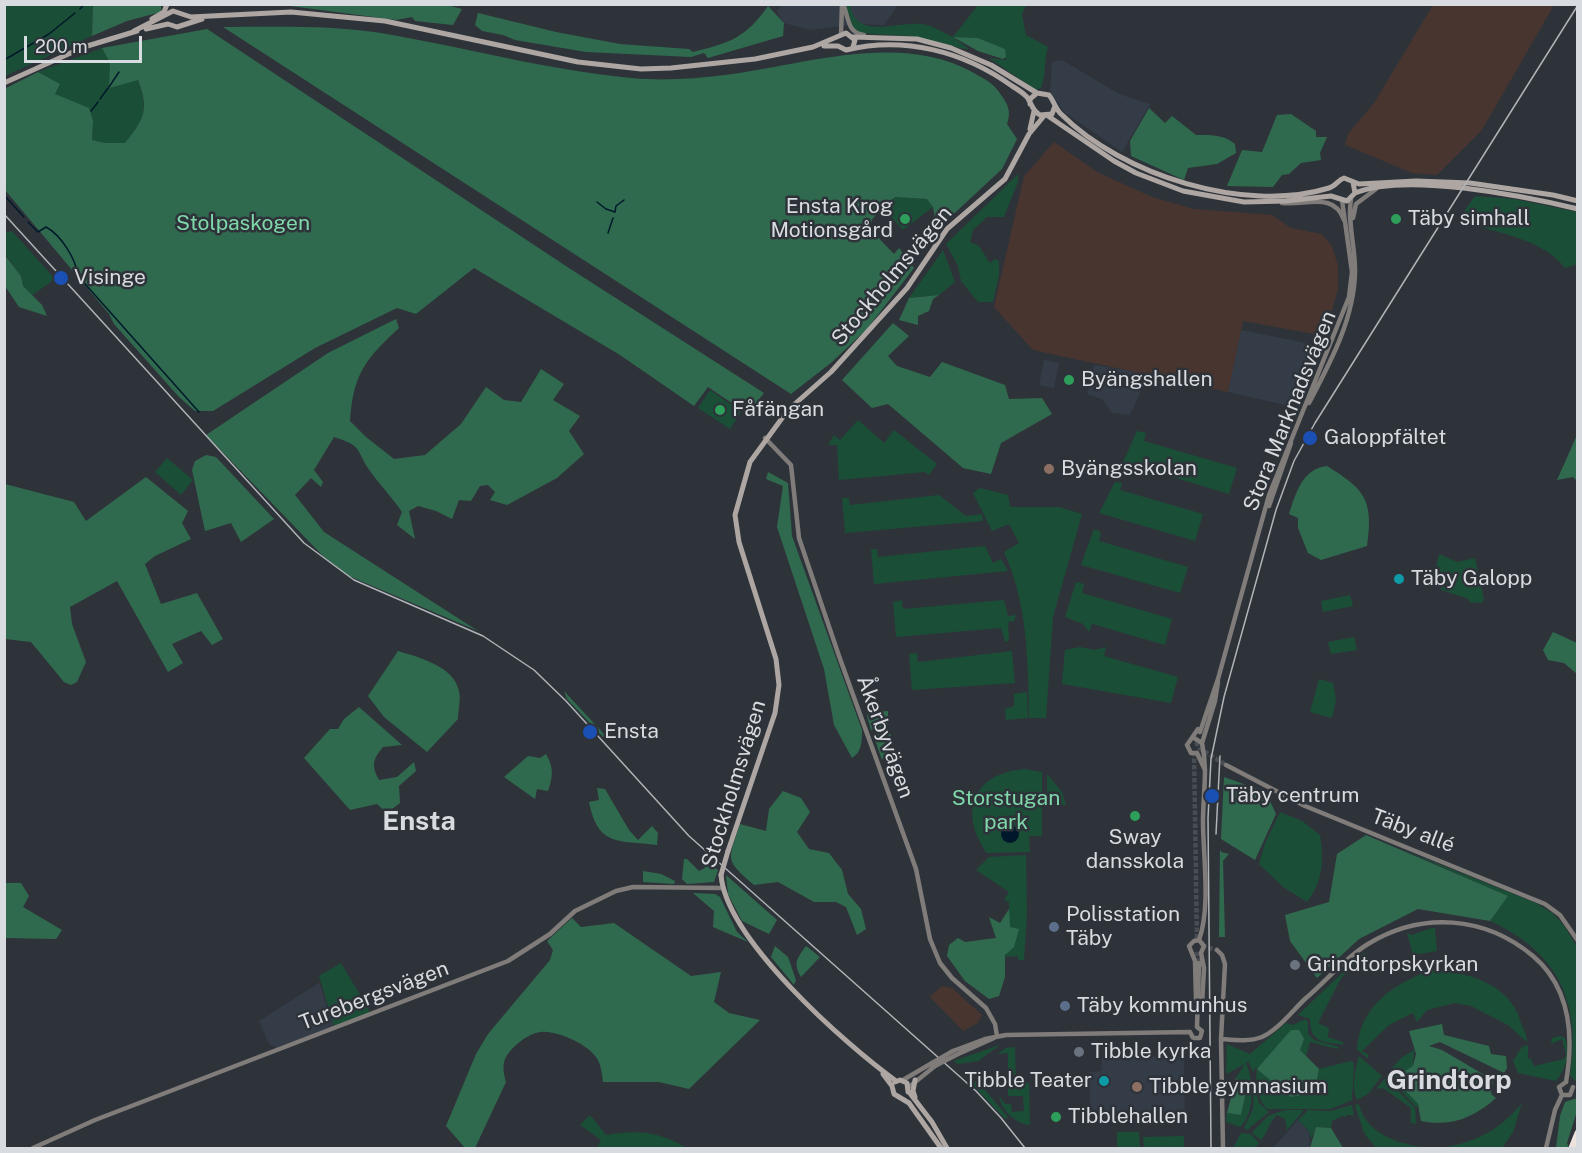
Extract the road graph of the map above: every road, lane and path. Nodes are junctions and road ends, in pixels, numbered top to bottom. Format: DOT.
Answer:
graph roads {
  1 [pos="169,4"];
  2 [pos="176,4"];
  3 [pos="843,4"];
  4 [pos="180,13"];
  5 [pos="169,14"];
  6 [pos="211,17"];
  7 [pos="168,24"];
  8 [pos="181,24"];
  9 [pos="134,31"];
  10 [pos="840,36"];
  11 [pos="852,36"];
  12 [pos="882,36"];
  13 [pos="104,40"];
  14 [pos="838,46"];
  15 [pos="813,47"];
  16 [pos="854,47"];
  17 [pos="4,83"];
  18 [pos="1037,93"];
  19 [pos="1030,104"];
  20 [pos="1055,106"];
  21 [pos="1034,111"];
  22 [pos="1046,116"];
  23 [pos="1029,134"];
  24 [pos="1353,182"];
  25 [pos="1335,185"];
  26 [pos="1376,189"];
  27 [pos="1353,196"];
  28 [pos="1336,197"];
  29 [pos="1342,201"];
  30 [pos="1578,201"];
  31 [pos="1273,202"];
  32 [pos="1578,209"];
  33 [pos="1349,226"];
  34 [pos="765,438"];
  35 [pos="1218,679"];
  36 [pos="1200,732"];
  37 [pos="1194,738"];
  38 [pos="1202,744"];
  39 [pos="1197,753"];
  40 [pos="1226,765"];
  41 [pos="1205,772"];
  42 [pos="722,888"];
  43 [pos="1199,940"];
  44 [pos="1578,941"];
  45 [pos="1217,950"];
  46 [pos="1193,953"];
  47 [pos="1201,953"];
  48 [pos="1199,963"];
  49 [pos="1200,1011"];
  50 [pos="1197,1027"];
  51 [pos="1190,1032"];
  52 [pos="997,1036"];
  53 [pos="1221,1039"];
  54 [pos="933,1065"];
  55 [pos="915,1080"];
  56 [pos="897,1082"];
  57 [pos="1566,1082"];
  58 [pos="1575,1085"];
  59 [pos="909,1089"];
  60 [pos="1562,1095"];
  61 [pos="901,1097"];
  62 [pos="926,1114"];
  63 [pos="1578,1133"];
  64 [pos="33,1149"];
  65 [pos="940,1149"];
  66 [pos="947,1149"];
  67 [pos="1223,1149"];
  68 [pos="1546,1149"];
  69 [pos="1572,1149"];
  1 -- 5 [label="main road"];
  1 -- 13 [label="main road"];
  2 -- 4 [label="main road"];
  3 -- 10 [label="street"];
  3 -- 11 [label="street"];
  3 -- 12 [label="street"];
  4 -- 5 [label="main road"];
  4 -- 6 [label="main road"];
  4 -- 8 [label="main road"];
  5 -- 7 [label="main road"];
  5 -- 9 [label="main road"];
  6 -- 8 [label="main road"];
  6 -- 15 [label="main road"];
  7 -- 8 [label="main road"];
  7 -- 9 [label="main road"];
  9 -- 13 [label="main road"];
  10 -- 11 [label="main road"];
  10 -- 14 [label="main road"];
  10 -- 15 [label="main road"];
  11 -- 12 [label="main road"];
  11 -- 16 [label="main road"];
  12 -- 18 [label="main road"];
  13 -- 17 [label="main road"];
  14 -- 15 [label="main road"];
  14 -- 16 [label="main road"];
  16 -- 19 [label="main road"];
  18 -- 19 [label="main road"];
  18 -- 20 [label="main road"];
  19 -- 21 [label="main road"];
  20 -- 22 [label="main road"];
  20 -- 25 [label="main road"];
  21 -- 22 [label="main road"];
  21 -- 23 [label="main road, Stockholmsvägen"];
  22 -- 23 [label="main road, Stockholmsvägen"];
  22 -- 31 [label="main road"];
  23 -- 34 [label="main road, Stockholmsvägen"];
  24 -- 25 [label="main road"];
  24 -- 27 [label="main road"];
  24 -- 30 [label="main road"];
  25 -- 28 [label="main road"];
  26 -- 27 [label="main road"];
  26 -- 32 [label="main road"];
  26 -- 33 [label="street"];
  27 -- 29 [label="main road"];
  27 -- 33 [label="street, Stora Marknadsvägen"];
  28 -- 29 [label="main road"];
  28 -- 31 [label="main road"];
  29 -- 33 [label="street, Stora Marknadsvägen"];
  31 -- 33 [label="street"];
  33 -- 35 [label="street, Stora Marknadsvägen"];
  34 -- 42 [label="main road, Stockholmsvägen, bridge"];
  34 -- 52 [label="street, Åkerbyvägen"];
  35 -- 36 [label="street, Stora Marknadsvägen"];
  35 -- 37 [label="street, Stora Marknadsvägen"];
  35 -- 38 [label="street, Stora Marknadsvägen"];
  37 -- 38 [label="street"];
  37 -- 39 [label="street"];
  38 -- 39 [label="street"];
  38 -- 41 [label="street, Stora Marknadsvägen"];
  39 -- 41 [label="street, Stora Marknadsvägen"];
  40 -- 44 [label="street, Täby allé"];
  41 -- 43 [label="street, Stora Marknadsvägen"];
  42 -- 56 [label="main road, Stockholmsvägen"];
  42 -- 64 [label="street, Turebergsvägen"];
  43 -- 46 [label="street"];
  43 -- 47 [label="street"];
  45 -- 53 [label="street"];
  46 -- 47 [label="street"];
  46 -- 49 [label="street"];
  47 -- 49 [label="street"];
  48 -- 49 [label="street"];
  49 -- 50 [label="street"];
  50 -- 51 [label="street"];
  50 -- 51 [label="street"];
  51 -- 52 [label="street"];
  52 -- 54 [label="street, bridge"];
  53 -- 57 [label="street"];
  53 -- 67 [label="street"];
  54 -- 55 [label="street"];
  54 -- 56 [label="street"];
  55 -- 59 [label="street"];
  55 -- 62 [label="main road"];
  56 -- 59 [label="main road"];
  56 -- 61 [label="main road"];
  57 -- 58 [label="street"];
  57 -- 60 [label="street"];
  58 -- 60 [label="street"];
  59 -- 61 [label="main road"];
  59 -- 62 [label="main road"];
  60 -- 68 [label="street"];
  61 -- 65 [label="main road"];
  62 -- 66 [label="main road"];
  63 -- 69 [label="highway"];
}
